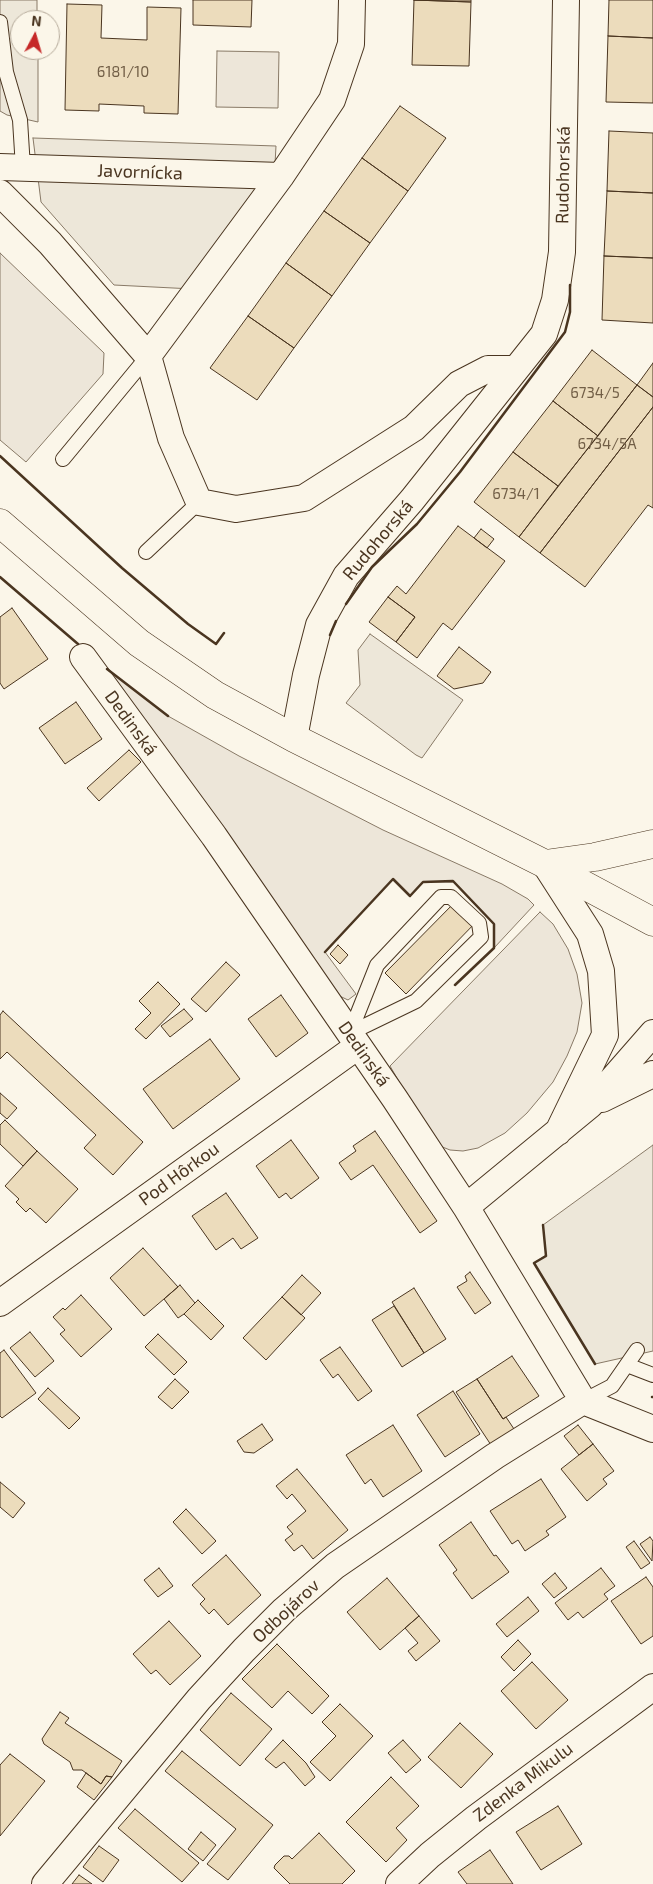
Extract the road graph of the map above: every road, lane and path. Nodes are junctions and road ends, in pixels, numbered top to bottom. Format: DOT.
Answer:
graph roads {
  1 [pos="352,0"];
  2 [pos="566,0"];
  3 [pos="0,22"];
  4 [pos="12,168"];
  5 [pos="281,176"];
  6 [pos="0,193"];
  7 [pos="148,356"];
  8 [pos="516,368"];
  9 [pos="62,459"];
  10 [pos="199,502"];
  11 [pos="0,523"];
  12 [pos="146,552"];
  13 [pos="83,657"];
  14 [pos="294,738"];
  15 [pos="653,844"];
  16 [pos="545,864"];
  17 [pos="653,922"];
  18 [pos="653,1033"];
  19 [pos="354,1040"];
  20 [pos="653,1074"];
  21 [pos="590,1105"];
  22 [pos="558,1132"];
  23 [pos="466,1207"];
  24 [pos="0,1303"];
  25 [pos="637,1350"];
  26 [pos="627,1365"];
  27 [pos="653,1375"];
  28 [pos="583,1401"];
  29 [pos="653,1429"];
  30 [pos="653,1687"];
  31 [pos="45,1884"];
  32 [pos="399,1884"];
  1 -- 5 [label="street"];
  2 -- 8 [label="street, Rudohorská"];
  3 -- 4 [label="lane"];
  4 -- 5 [label="street, Javornícka"];
  5 -- 7 [label="street"];
  6 -- 7 [label="street"];
  7 -- 9 [label="lane"];
  7 -- 10 [label="street"];
  8 -- 10 [label="street"];
  8 -- 14 [label="street, Rudohorská"];
  10 -- 12 [label="lane"];
  11 -- 14 [label="street"];
  13 -- 19 [label="street, Dedinská"];
  14 -- 16 [label="street"];
  15 -- 16 [label="street"];
  16 -- 17 [label="street"];
  16 -- 22 [label="street"];
  18 -- 21 [label="street"];
  19 -- 19 [label="lane"];
  19 -- 23 [label="street, Dedinská"];
  19 -- 24 [label="street, Pod Hôrkou"];
  20 -- 21 [label="street"];
  21 -- 22 [label="street"];
  22 -- 23 [label="street"];
  23 -- 28 [label="street, Dedinská"];
  25 -- 26 [label="lane"];
  26 -- 27 [label="lane"];
  26 -- 28 [label="lane"];
  28 -- 29 [label="street"];
  28 -- 31 [label="street, Odbojárov"];
  30 -- 32 [label="street, Zdenka Mikulu"];
}
